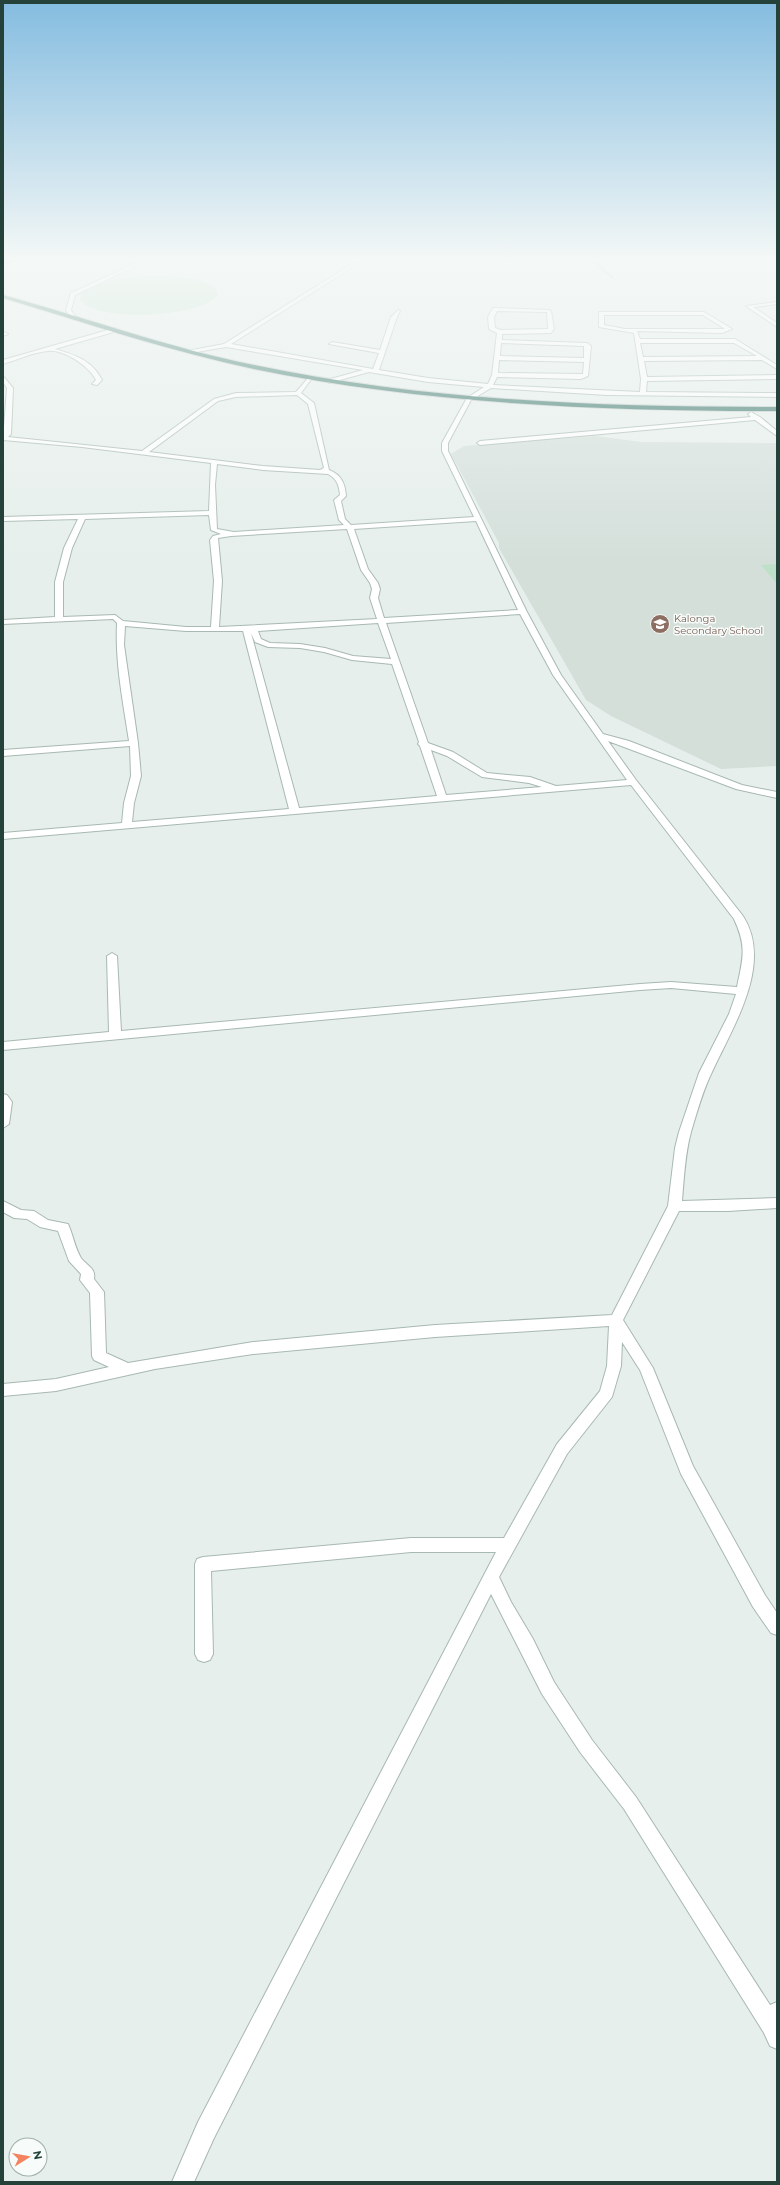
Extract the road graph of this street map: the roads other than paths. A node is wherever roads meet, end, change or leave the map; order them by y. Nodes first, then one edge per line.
1 (17, 358) edge
2 (76, 358) edge
3 (218, 358) edge
4 (299, 358) edge
5 (380, 358) edge
6 (496, 358) joint
7 (763, 358) joint
8 (641, 359) joint
9 (588, 360) joint
10 (3, 362) edge
11 (777, 367) edge
12 (372, 371) junction
13 (495, 375) junction
14 (777, 377) edge
15 (3, 378) edge
16 (311, 378) junction
17 (644, 379) junction
18 (329, 381) junction
19 (95, 384) dead end
20 (490, 386) junction
21 (607, 393) junction
22 (298, 394) junction
23 (643, 394) junction
24 (747, 395) junction
25 (777, 395) edge
26 (469, 399) junction
27 (592, 407) junction
28 (777, 409) edge
29 (744, 410) junction
30 (754, 410) junction
31 (758, 418) junction
32 (774, 430) edge
33 (777, 434) edge
34 (3, 438) edge
35 (480, 444) dead end
36 (144, 452) junction
37 (214, 462) junction
38 (325, 471) junction
39 (212, 512) junction
40 (83, 516) junction
41 (3, 519) edge
42 (476, 519) junction
43 (350, 527) junction
44 (214, 534) junction
45 (523, 612) junction
46 (59, 619) junction
47 (382, 620) junction
48 (3, 622) edge
49 (121, 622) junction
50 (246, 629) junction
51 (215, 630) junction
52 (395, 662) junction
53 (601, 736) junction
54 (134, 743) junction
55 (422, 744) junction
56 (3, 753) edge
57 (633, 782) junction
58 (554, 789) junction
59 (777, 795) edge
60 (443, 799) junction
61 (294, 812) junction
62 (126, 826) junction
63 (3, 836) edge
64 (112, 956) dead end
65 (742, 991) junction
66 (115, 1035) junction
67 (3, 1046) edge
68 (3, 1098) edge
69 (3, 1124) edge
70 (777, 1202) edge
71 (3, 1206) edge
72 (675, 1206) junction
73 (616, 1320) junction
74 (126, 1369) junction
75 (3, 1390) edge
76 (508, 1545) junction
77 (490, 1576) junction
78 (777, 1627) edge
79 (204, 1654) dead end
80 (775, 2026) edge
81 (183, 2182) edge

1 - 10 street
2 - 19 street
3 - 16 highway
4 - 12 street
5 - 12 street
6 - 9 street
6 - 13 street
7 - 8 street
7 - 11 street
8 - 17 street
9 - 13 street
12 - 18 street
12 - 20 street
13 - 20 street
14 - 17 street
15 - 34 street
16 - 18 highway
16 - 22 street
17 - 23 street
18 - 26 highway
20 - 21 street
20 - 26 street
21 - 23 street
21 - 27 street
22 - 36 street
22 - 38 street
23 - 24 street
24 - 25 street
24 - 30 street
26 - 27 highway
26 - 42 street
27 - 29 highway
28 - 30 highway
29 - 30 highway
29 - 31 street
31 - 32 street
31 - 35 street
32 - 33 street
34 - 36 street
36 - 37 street
37 - 38 street
37 - 39 street
38 - 43 street
39 - 40 street
39 - 44 street
40 - 41 street
40 - 46 street
42 - 43 street
42 - 45 street
43 - 44 street
43 - 47 street
44 - 51 street
45 - 47 street
45 - 53 street
46 - 48 street
46 - 49 street
47 - 50 street
47 - 52 street
49 - 51 street
49 - 54 street
50 - 51 street
50 - 52 street
50 - 61 street
52 - 55 street
53 - 57 street
53 - 59 street
54 - 56 street
54 - 62 street
55 - 58 street
55 - 60 street
57 - 58 street
57 - 65 street
58 - 60 street
60 - 61 street
61 - 62 street
62 - 63 street
64 - 66 street
65 - 66 street
65 - 72 street
66 - 67 street
68 - 69 street
70 - 72 street
71 - 74 street
72 - 73 street
73 - 74 street
73 - 76 street
73 - 78 street
74 - 75 street
76 - 77 street
76 - 79 street
77 - 80 street
77 - 81 street

